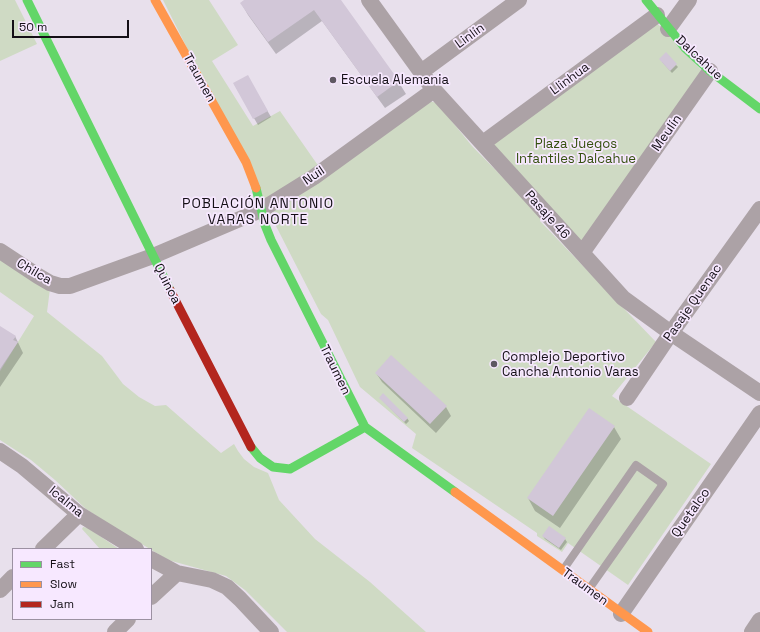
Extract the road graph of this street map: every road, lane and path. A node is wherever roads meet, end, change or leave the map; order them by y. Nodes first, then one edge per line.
1 (27, 0) edge
2 (155, 0) edge
3 (369, 0) edge
4 (519, 0) edge
5 (646, 0) edge
6 (689, 0) edge
7 (657, 15) junction
8 (668, 29) junction
9 (710, 71) junction
10 (421, 72) junction
11 (434, 90) junction
12 (760, 109) edge
13 (483, 143) junction
14 (261, 210) junction
15 (760, 210) edge
16 (0, 251) edge
17 (582, 253) junction
18 (153, 256) junction
19 (70, 286) joint
20 (671, 333) junction
21 (760, 393) edge
22 (627, 398) dead end
23 (760, 413) edge
24 (365, 427) junction
25 (0, 451) edge
26 (79, 514) junction
27 (43, 548) edge
28 (134, 548) edge
29 (152, 559) edge
30 (562, 571) junction
31 (177, 573) junction
32 (12, 578) edge
33 (0, 590) edge
34 (589, 590) junction
35 (152, 596) edge
36 (622, 614) junction
37 (127, 620) edge
38 (760, 620) edge
39 (115, 632) edge
40 (271, 632) edge
41 (648, 632) edge
42 (752, 632) edge

1 - 18 street, Quinoa
2 - 14 street, Traumen
3 - 10 street, Pasaje 46
4 - 10 street, Linlín
5 - 7 street, Dalcahue
6 - 8 street
7 - 8 street, Dalcahue
7 - 13 street, Llinhua
8 - 9 street, Dalcahue
9 - 12 street, Dalcahue
9 - 17 street, Meulín
10 - 11 street, Pasaje 46
11 - 13 street, Pasaje 46
11 - 14 street, Nuil
13 - 17 street, Pasaje 46
14 - 18 street, Nuil
14 - 24 street, Traumen
15 - 20 street, Pasaje Quenac
16 - 19 street, Chilca
17 - 20 street, Pasaje 46
18 - 19 street, Nuil
18 - 24 street, Quinoa
20 - 21 street, Pasaje 46
20 - 22 street, Pasaje Quenac
23 - 36 street, Quetalco
24 - 30 street, Traumen
25 - 26 street, Icalma
26 - 27 street
26 - 28 street, Icalma
29 - 31 street
30 - 34 street, Traumen
30 - 34 lane
31 - 35 street
31 - 40 street
32 - 33 street
34 - 36 street, Traumen
36 - 41 street, Traumen
37 - 39 street
38 - 42 street

